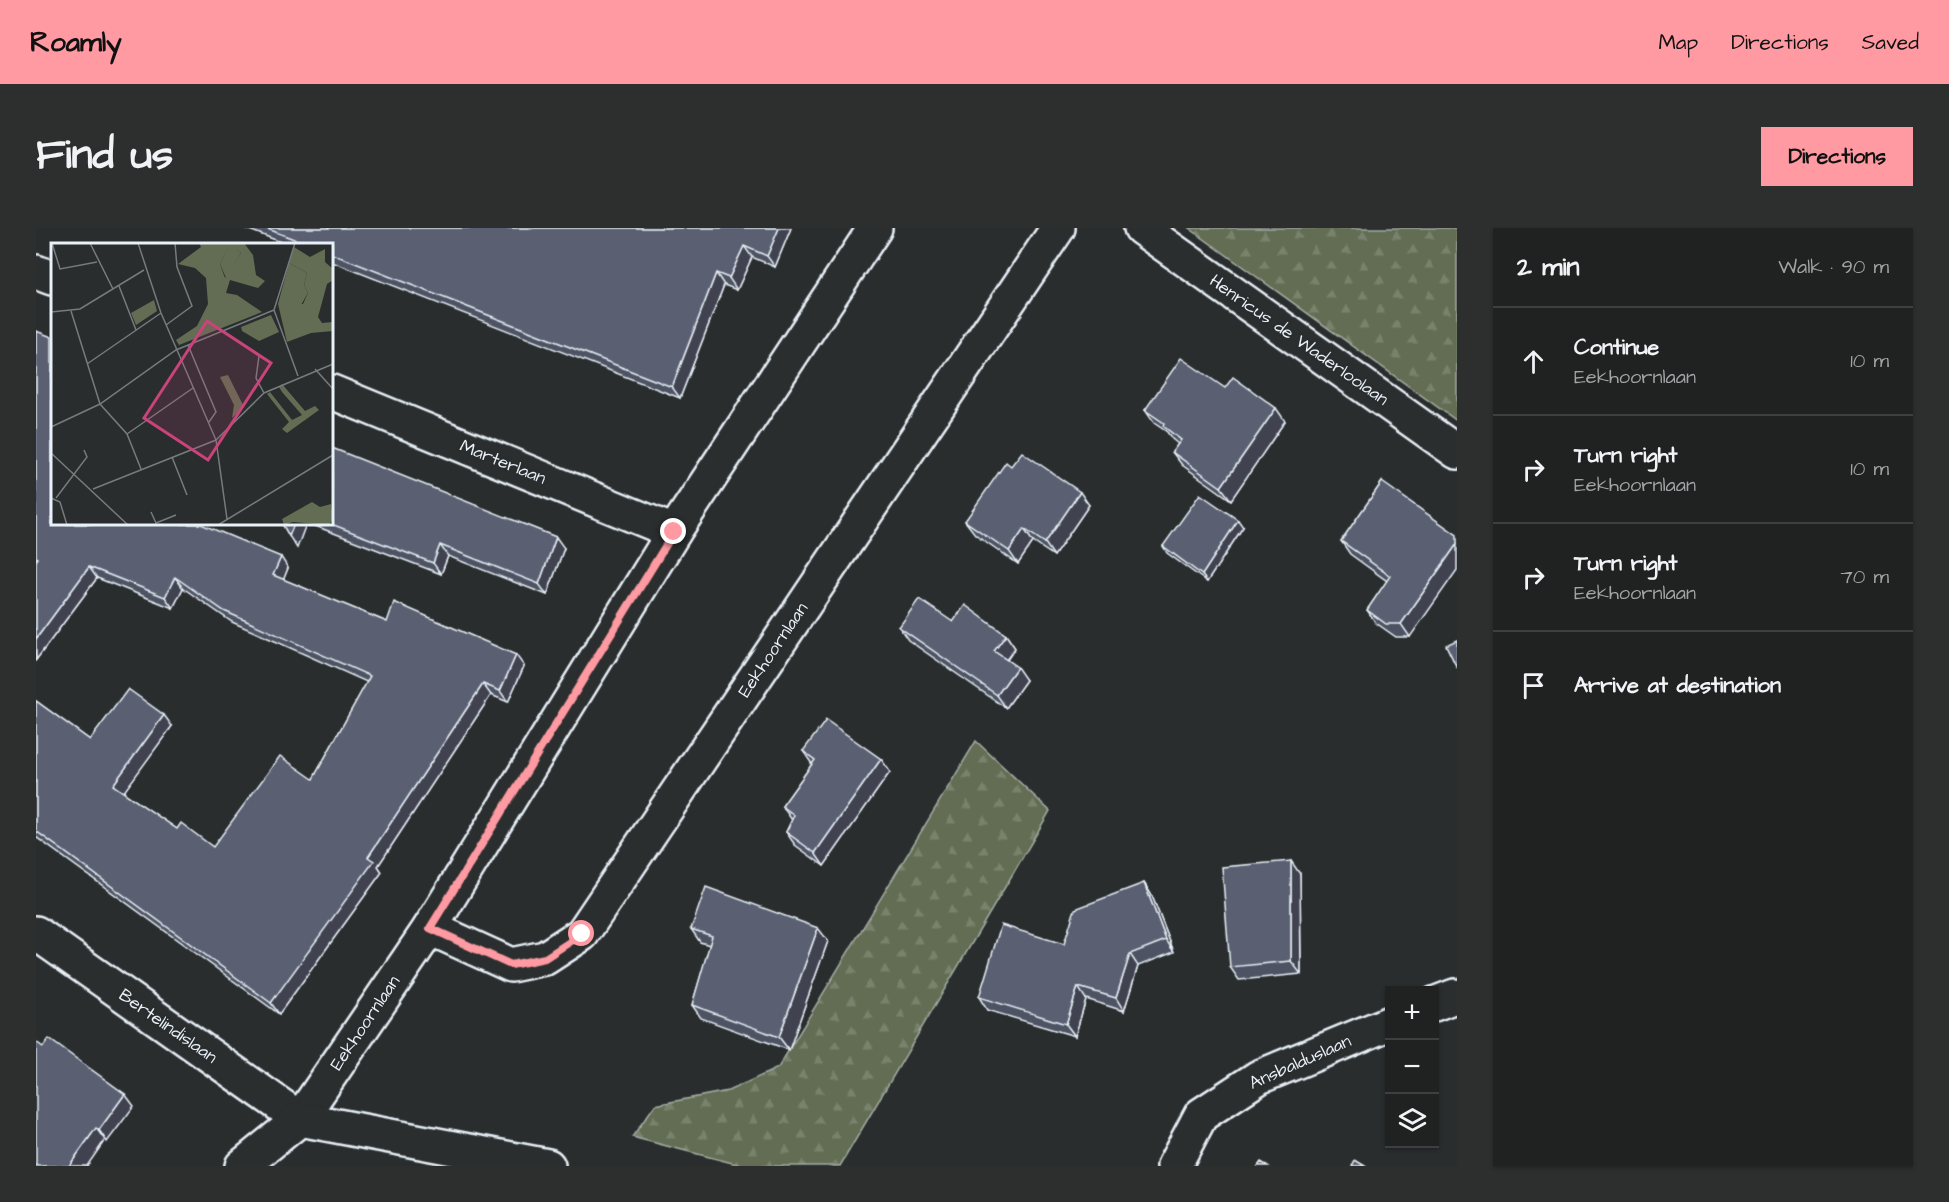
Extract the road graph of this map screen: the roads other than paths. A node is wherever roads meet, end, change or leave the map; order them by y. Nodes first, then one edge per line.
1 (875, 228) edge
2 (1058, 228) edge
3 (1141, 228) edge
4 (36, 272) edge
5 (51, 278) edge
6 (333, 392) edge
7 (1457, 452) edge
8 (674, 532) junction
9 (430, 928) junction
10 (36, 933) edge
11 (1385, 1025) edge
12 (300, 1119) junction
13 (242, 1166) edge
14 (548, 1166) edge
15 (1174, 1166) edge

1 - 8 street, Eekhoornlaan
2 - 9 street, Eekhoornlaan
3 - 7 street, Henricus de Waderloolaan
4 - 5 street
6 - 8 street, Marterlaan
8 - 9 street, Eekhoornlaan
9 - 12 street, Eekhoornlaan
10 - 12 street, Bertelindislaan
11 - 15 street, Ansbalduslaan
12 - 13 street
12 - 14 street

